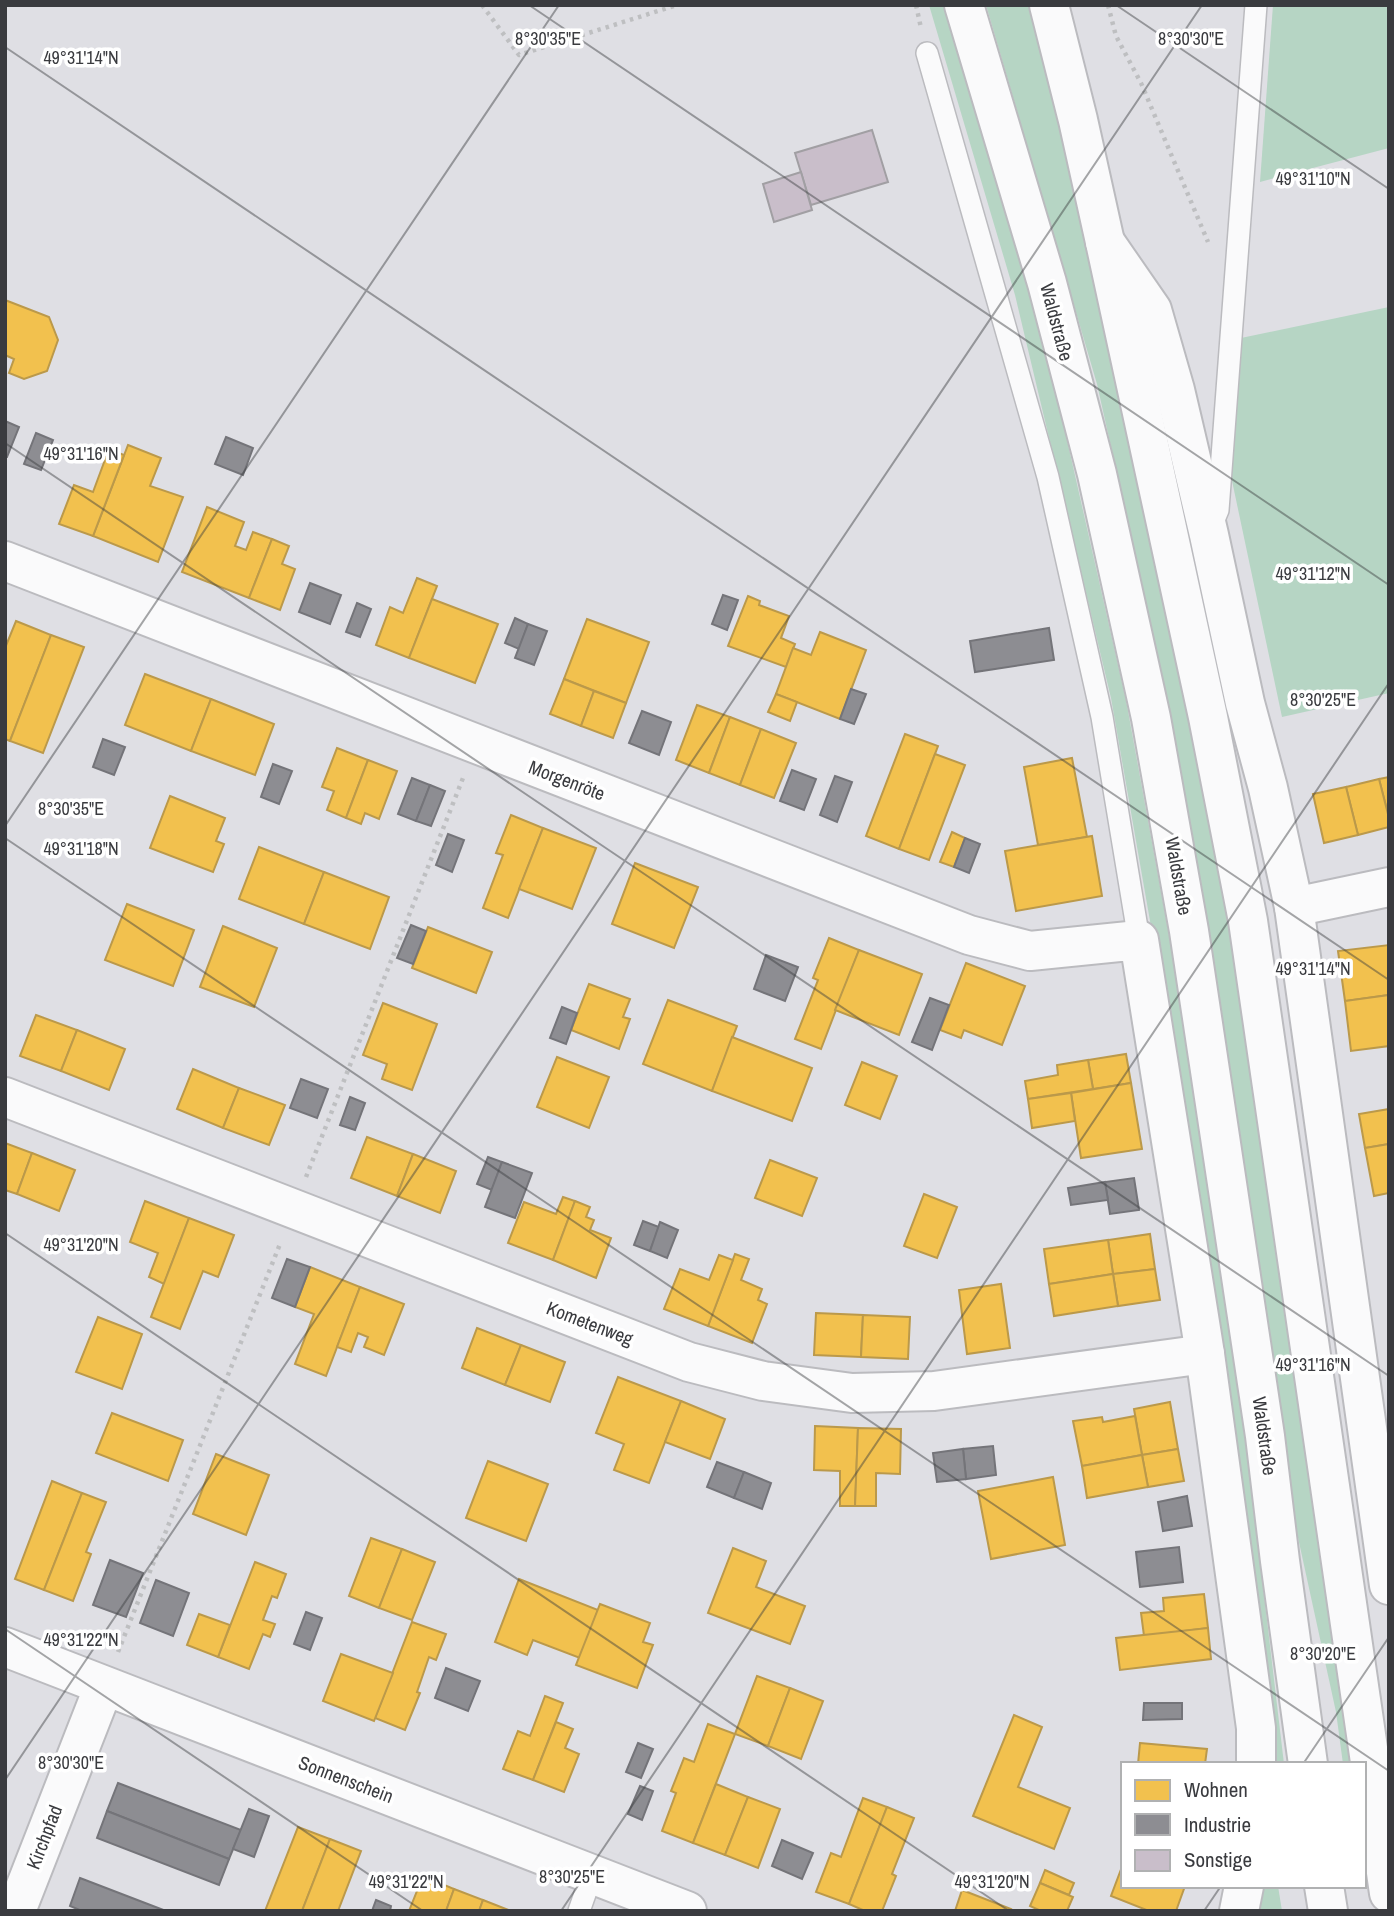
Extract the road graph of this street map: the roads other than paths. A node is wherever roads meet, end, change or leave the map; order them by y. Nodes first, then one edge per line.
1 (964, 5) edge
2 (1049, 5) edge
3 (1256, 5) edge
4 (927, 53) dead end
5 (1105, 242) junction
6 (1209, 535) junction
7 (5, 561) edge
8 (1389, 887) edge
9 (1294, 908) junction
10 (1139, 940) junction
11 (5, 1097) edge
12 (1205, 1354) junction
13 (1389, 1585) edge
14 (5, 1647) edge
15 (104, 1686) junction
16 (1256, 1762) edge
17 (1308, 1762) edge
18 (1384, 1815) edge
19 (592, 1874) junction
20 (1244, 1888) edge
21 (1324, 1888) edge
22 (1389, 1893) edge
23 (16, 1911) edge
24 (579, 1911) edge
25 (687, 1911) edge
26 (1239, 1911) edge
27 (1328, 1911) edge

1 - 17 street, Waldstraße
2 - 5 street
3 - 6 lane
4 - 10 lane
5 - 6 street
5 - 18 street
6 - 9 street
7 - 10 street, Morgenröte
8 - 9 street
9 - 13 street
10 - 12 street
11 - 12 street, Kometenweg
12 - 16 street
14 - 15 street, Sonnenschein
15 - 19 street, Sonnenschein
15 - 23 street, Kirchpfad
18 - 22 street
19 - 24 lane
19 - 25 street, Sonnenschein
20 - 26 street
21 - 27 street

